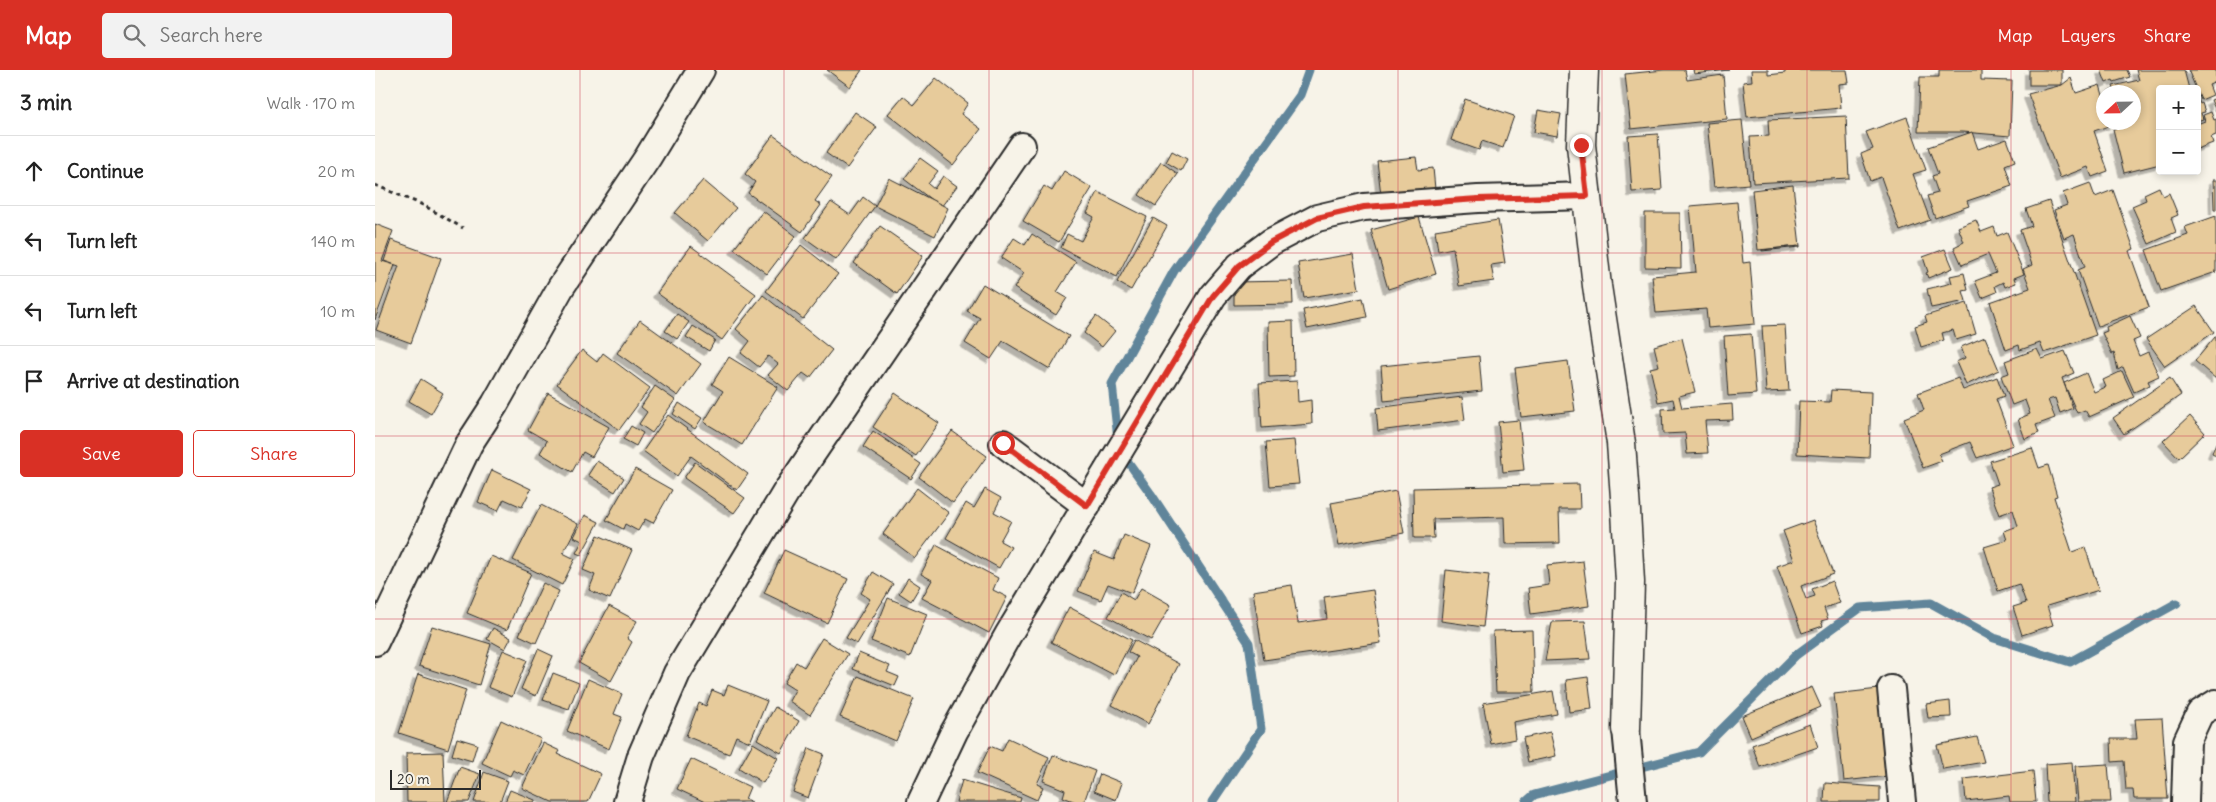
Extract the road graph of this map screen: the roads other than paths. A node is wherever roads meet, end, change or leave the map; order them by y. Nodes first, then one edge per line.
1 (701, 70) edge
2 (1584, 70) edge
3 (1022, 146) dead end
4 (1587, 196) junction
5 (1003, 443) dead end
6 (1087, 506) junction
7 (375, 642) edge
8 (1891, 689) dead end
9 (2216, 703) edge
10 (1626, 729) joint
11 (627, 802) edge
12 (921, 802) edge
13 (1633, 802) edge
14 (1902, 802) edge
15 (2185, 802) edge

1 - 7 street
2 - 4 street
3 - 11 street
4 - 6 street
4 - 10 street
5 - 6 street
6 - 12 street
8 - 14 street
9 - 15 street
10 - 13 street

